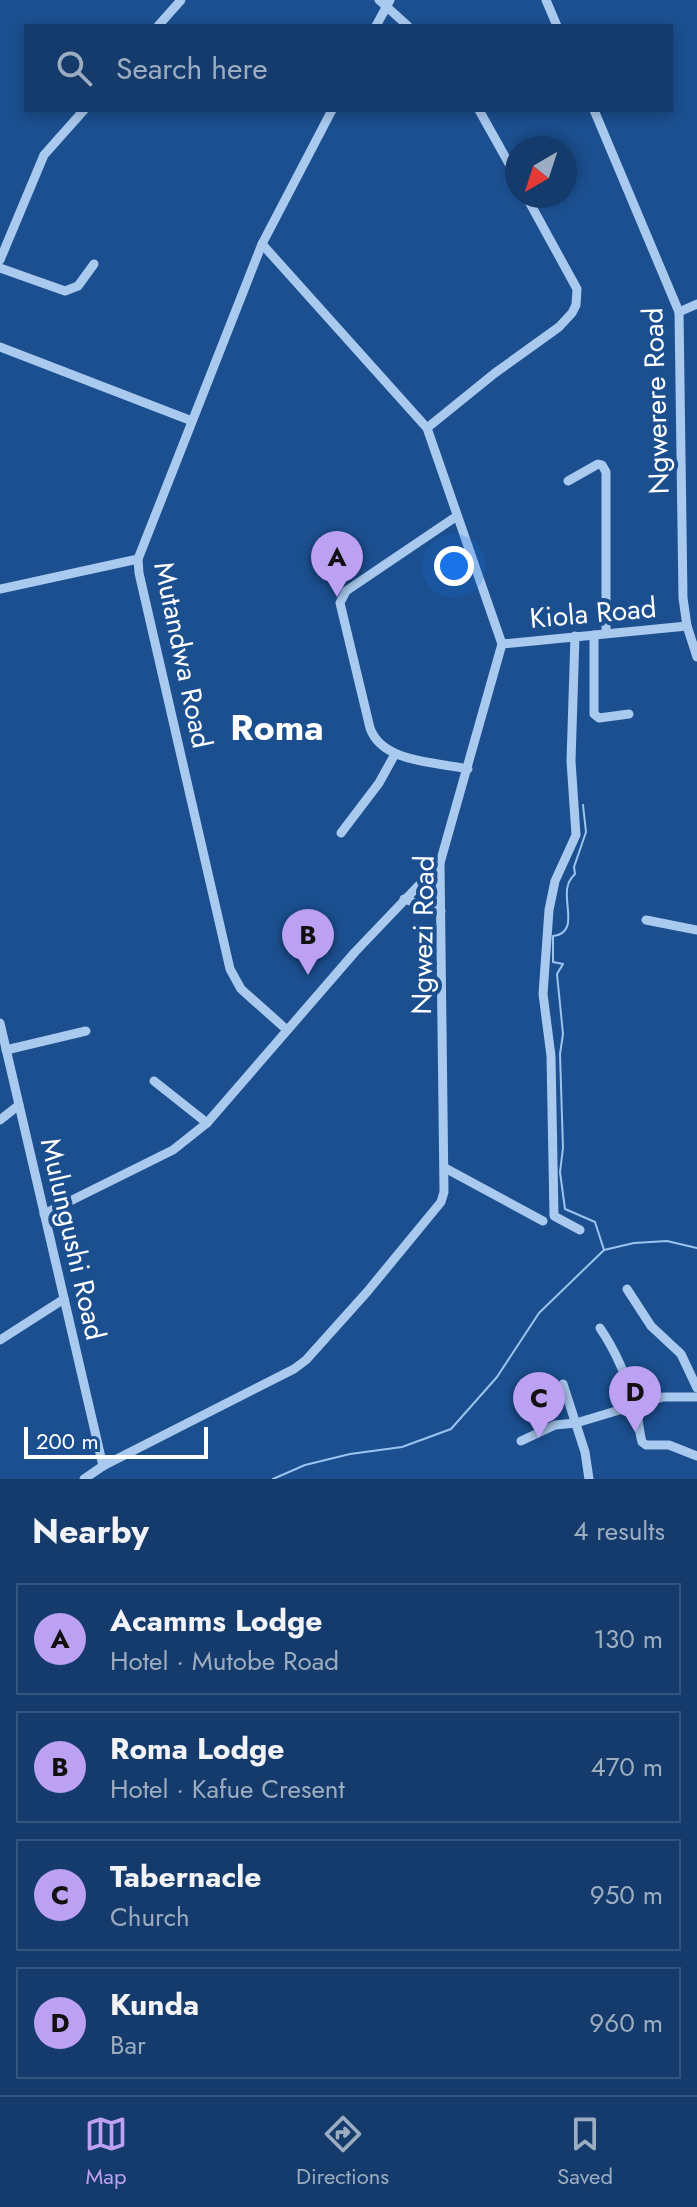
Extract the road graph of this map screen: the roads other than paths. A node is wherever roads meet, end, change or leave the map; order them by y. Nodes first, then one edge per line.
1 (181, 0) edge
2 (546, 0) edge
3 (385, 2) edge
4 (160, 24) edge
5 (377, 24) edge
6 (406, 24) edge
7 (556, 24) edge
8 (82, 112) edge
9 (331, 112) edge
10 (480, 112) edge
11 (595, 112) edge
12 (505, 157) edge
13 (533, 208) edge
14 (262, 244) junction
15 (0, 260) edge
16 (94, 264) dead end
17 (0, 268) edge
18 (697, 304) edge
19 (679, 312) junction
20 (0, 347) edge
21 (192, 421) junction
22 (427, 428) junction
23 (568, 481) dead end
24 (457, 516) junction
25 (138, 559) junction
26 (0, 589) edge
27 (687, 626) junction
28 (606, 633) junction
29 (594, 635) junction
30 (575, 636) junction
31 (502, 644) junction
32 (697, 657) edge
33 (629, 714) dead end
34 (395, 754) junction
35 (468, 769) junction
36 (341, 833) dead end
37 (440, 863) junction
38 (404, 899) junction
39 (441, 911) junction
40 (646, 920) dead end
41 (697, 930) edge
42 (0, 1023) edge
43 (287, 1030) junction
44 (86, 1031) dead end
45 (6, 1050) junction
46 (154, 1081) dead end
47 (19, 1105) junction
48 (0, 1120) edge
49 (207, 1123) junction
50 (445, 1168) junction
51 (44, 1214) junction
52 (543, 1221) dead end
53 (580, 1230) dead end
54 (627, 1289) dead end
55 (64, 1299) junction
56 (600, 1328) dead end
57 (0, 1340) edge
58 (563, 1384) dead end
59 (697, 1388) edge
60 (697, 1397) edge
61 (635, 1406) junction
62 (576, 1423) junction
63 (521, 1441) dead end
64 (697, 1456) edge
65 (103, 1466) junction
66 (84, 1479) edge
67 (589, 1479) edge

1 - 4 street
2 - 7 street
3 - 5 street
3 - 6 street
8 - 15 street
9 - 14 street, Mutandwa Road
10 - 12 street
11 - 19 street, Ngwerere Road
13 - 22 street
14 - 21 street, Mutandwa Road
14 - 22 street
16 - 17 street
18 - 19 street
19 - 27 street, Ngwerere Road
20 - 21 street
21 - 25 street, Mutandwa Road
22 - 24 street
23 - 28 street
24 - 31 street
24 - 34 street
25 - 26 street
25 - 43 street, Mutandwa Road
27 - 28 street, Kiola Road
27 - 32 street, Ngwerere Road
28 - 29 street, Kiola Road
29 - 30 street, Kiola Road
29 - 33 street
30 - 31 street, Kiola Road
30 - 53 street
31 - 35 street, Ngwezi Road
34 - 35 street
34 - 36 street
35 - 37 street, Ngwezi Road
37 - 38 street
37 - 39 street, Ngwezi Road
38 - 39 street
38 - 43 street
39 - 50 street, Ngwezi Road
40 - 41 street
42 - 45 street, Mulungushi Road
43 - 49 street
44 - 45 street
45 - 47 street, Mulungushi Road
46 - 49 street
47 - 48 street
47 - 51 street, Mulungushi Road
49 - 51 street
50 - 52 street
50 - 65 street, Ngwezi Road
51 - 55 street, Mulungushi Road
54 - 59 street
55 - 57 street
55 - 65 street, Mulungushi Road
56 - 61 street
58 - 62 street
60 - 61 street
61 - 62 street
61 - 64 street
62 - 63 street
62 - 67 street
65 - 66 street, Ngwezi Road

